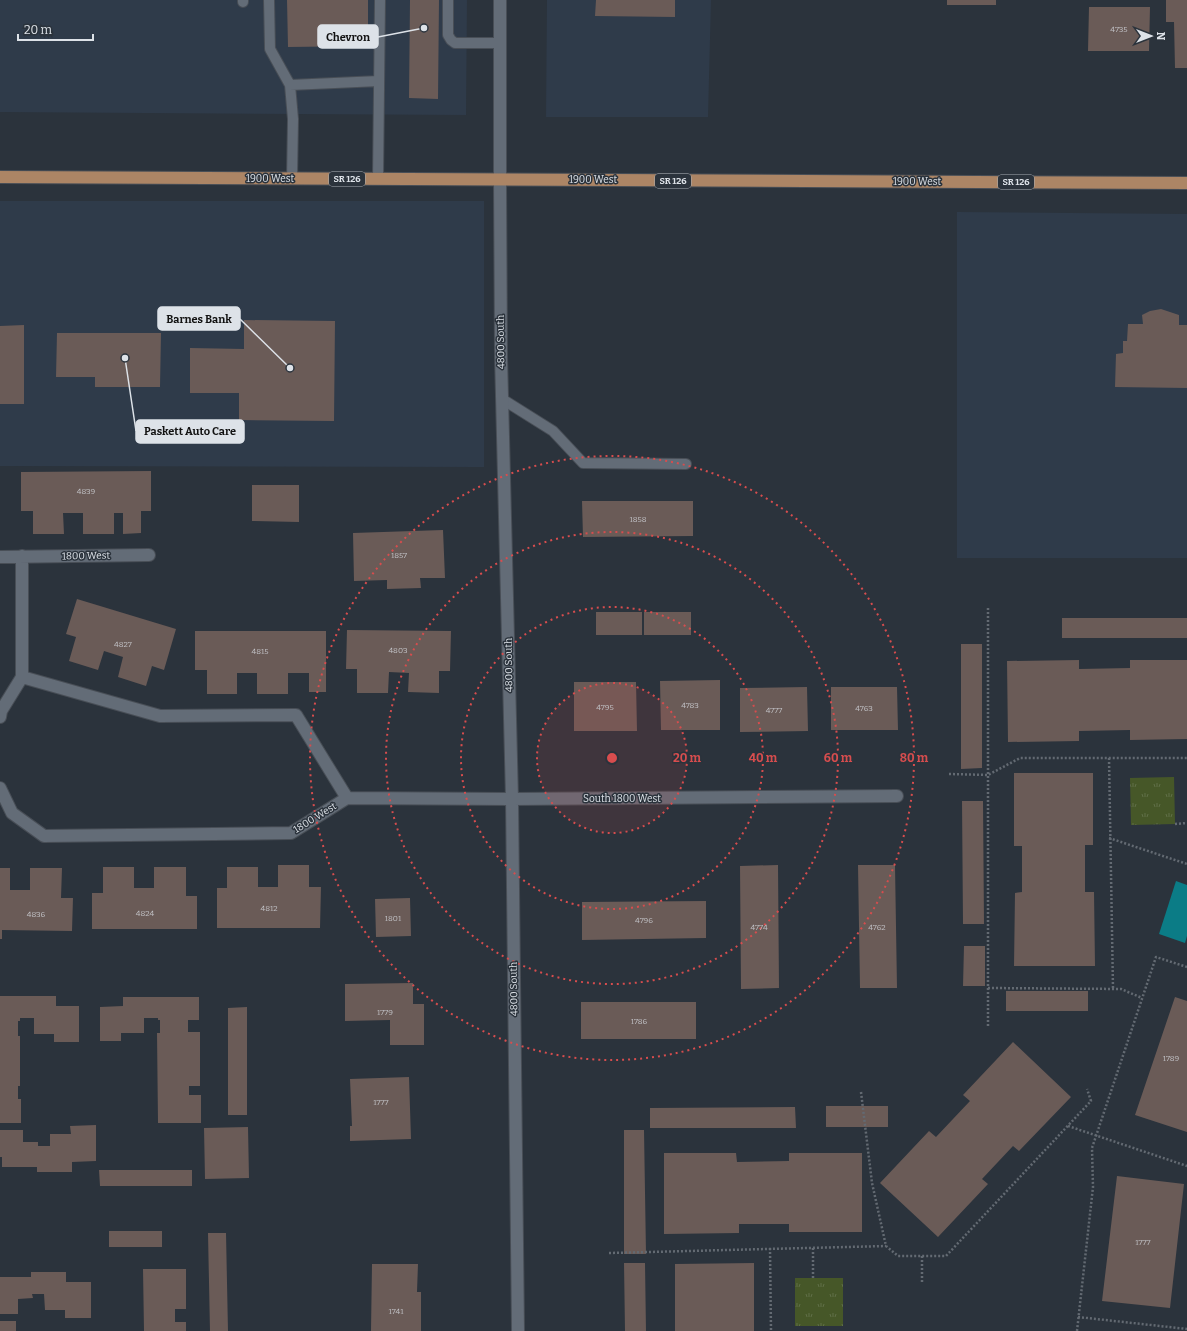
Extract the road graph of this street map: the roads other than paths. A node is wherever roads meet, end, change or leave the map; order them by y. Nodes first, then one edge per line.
1 (269, 0) edge
2 (380, 0) edge
3 (448, 0) edge
4 (500, 0) edge
5 (500, 43) junction
6 (379, 81) junction
7 (290, 85) junction
8 (0, 177) edge
9 (292, 179) junction
10 (378, 179) junction
11 (500, 180) junction
12 (1187, 183) edge
13 (502, 399) junction
14 (686, 464) dead end
15 (149, 555) dead end
16 (22, 556) junction
17 (0, 557) edge
18 (22, 677) junction
19 (0, 717) edge
20 (0, 788) edge
21 (898, 796) dead end
22 (347, 798) junction
23 (512, 800) junction
24 (518, 1331) edge

1 - 7 lane
2 - 6 lane
3 - 5 lane
4 - 5 street, 4800 South
5 - 11 street, 4800 South
6 - 7 lane
6 - 10 lane
7 - 9 lane
8 - 9 main road, 1900 West / SR 126
9 - 10 main road, 1900 West / SR 126
10 - 11 main road, 1900 West / SR 126
11 - 12 main road, 1900 West / SR 126
11 - 13 street, 4800 South
13 - 14 lane
13 - 23 street, 4800 South
15 - 16 street, 1800 West
16 - 17 street, 1800 West
16 - 18 street
18 - 19 street
18 - 22 street, 1800 West
20 - 22 street, 1800 West
21 - 23 street, South 1800 West
22 - 23 street, South 1800 West
23 - 24 street, 4800 South

